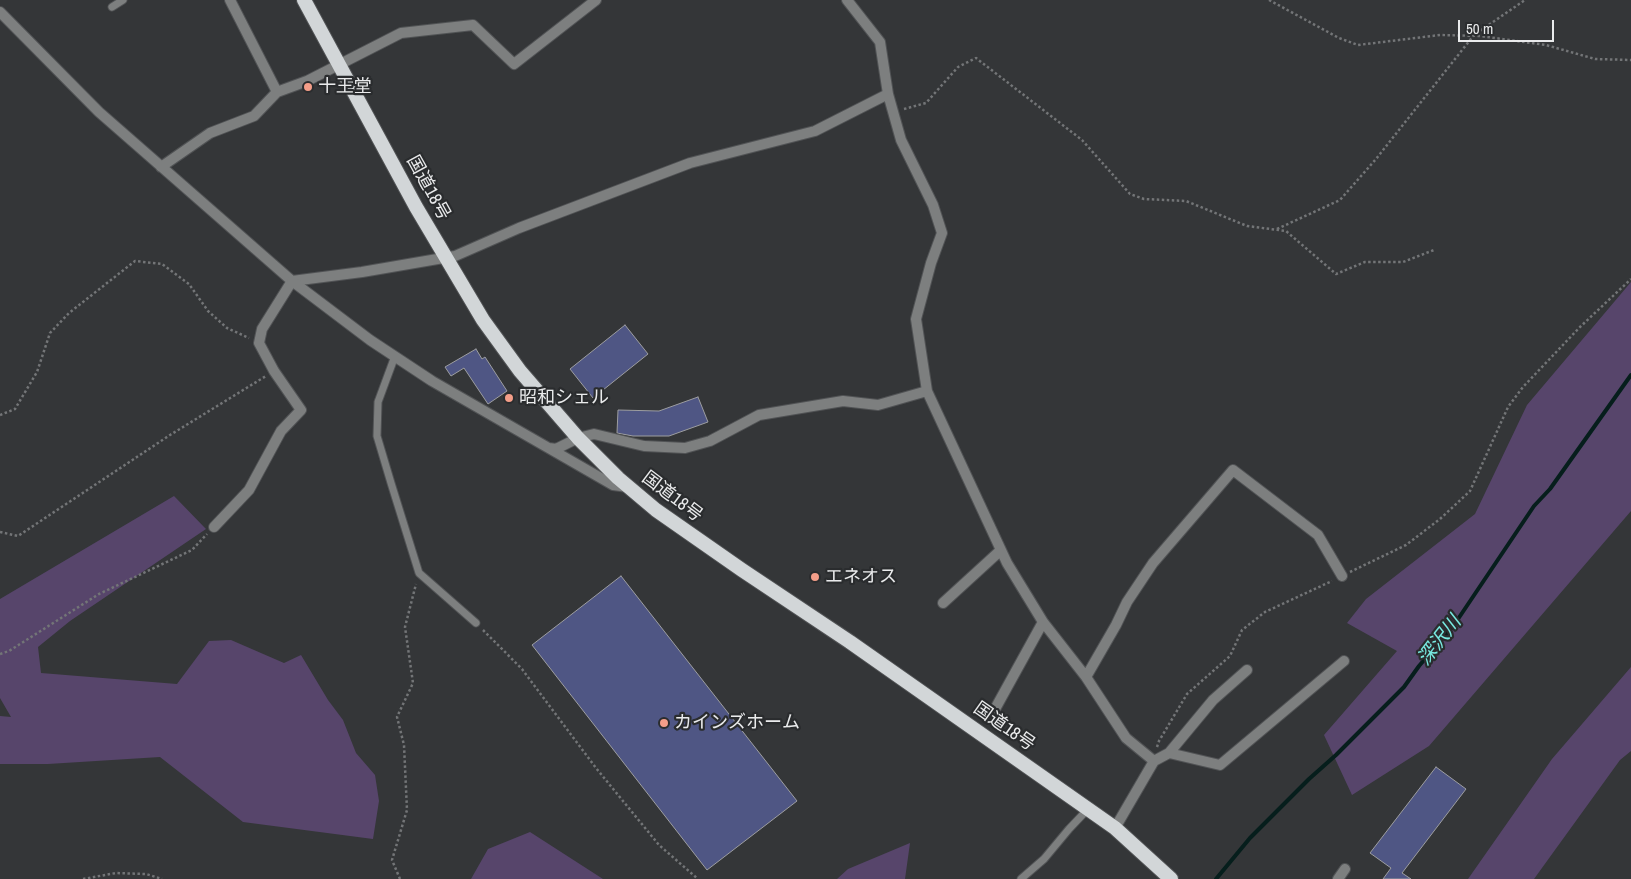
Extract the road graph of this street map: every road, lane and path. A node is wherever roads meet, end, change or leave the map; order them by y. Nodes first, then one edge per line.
1 (123, 0) edge
2 (230, 0) edge
3 (304, 0) edge
4 (596, 0) edge
5 (847, 0) edge
6 (1269, 0) edge
7 (1525, 0) edge
8 (112, 7) dead end
9 (0, 12) edge
10 (1474, 36) junction
11 (1631, 60) edge
12 (339, 65) junction
13 (277, 92) junction
14 (888, 94) junction
15 (893, 112) junction
16 (162, 167) junction
17 (1275, 229) junction
18 (1434, 250) dead end
19 (446, 258) junction
20 (1631, 279) edge
21 (292, 281) junction
22 (259, 343) junction
23 (395, 356) junction
24 (274, 371) junction
25 (926, 391) junction
26 (0, 415) edge
27 (578, 438) junction
28 (549, 448) junction
29 (628, 487) junction
30 (214, 527) joint
31 (0, 532) edge
32 (1001, 550) junction
33 (419, 573) junction
34 (1342, 576) junction
35 (943, 603) dead end
36 (1043, 622) junction
37 (476, 623) joint
38 (0, 654) edge
39 (1344, 661) dead end
40 (1247, 670) dead end
41 (1086, 677) junction
42 (995, 709) dead end
43 (1169, 754) junction
44 (1154, 761) junction
45 (1088, 809) junction
46 (1118, 830) junction
47 (1345, 869) dead end
48 (83, 879) edge
49 (162, 879) edge
50 (400, 879) edge
51 (698, 879) edge
52 (1021, 879) edge
53 (1172, 879) edge
54 (1338, 879) edge

1 - 8 lane
2 - 13 street
3 - 12 highway, 国道18号
4 - 12 street
5 - 14 street
6 - 10 path
7 - 10 path
9 - 16 street
10 - 11 path
10 - 17 path
12 - 13 street
12 - 19 highway, 国道18号
13 - 16 street
14 - 15 street
14 - 19 street
15 - 17 path
15 - 25 street
16 - 21 street
17 - 18 path
19 - 21 street
19 - 27 highway, 国道18号
20 - 34 path
21 - 22 street
21 - 23 street
22 - 24 street
22 - 26 path
23 - 28 street
23 - 33 lane
24 - 30 street
24 - 31 path
25 - 27 street
25 - 32 street
27 - 28 street
27 - 29 highway, 国道18号
28 - 29 street
29 - 45 highway, 国道18号
30 - 38 path
32 - 35 street
32 - 36 street
33 - 37 lane
33 - 50 path
34 - 41 street
34 - 44 path
36 - 41 street
36 - 42 street
37 - 51 path
39 - 43 street
40 - 43 street
41 - 44 street
43 - 44 street
44 - 46 street
45 - 46 highway, 国道18号
45 - 52 lane
46 - 53 highway, 国道18号
47 - 54 street
48 - 49 path

